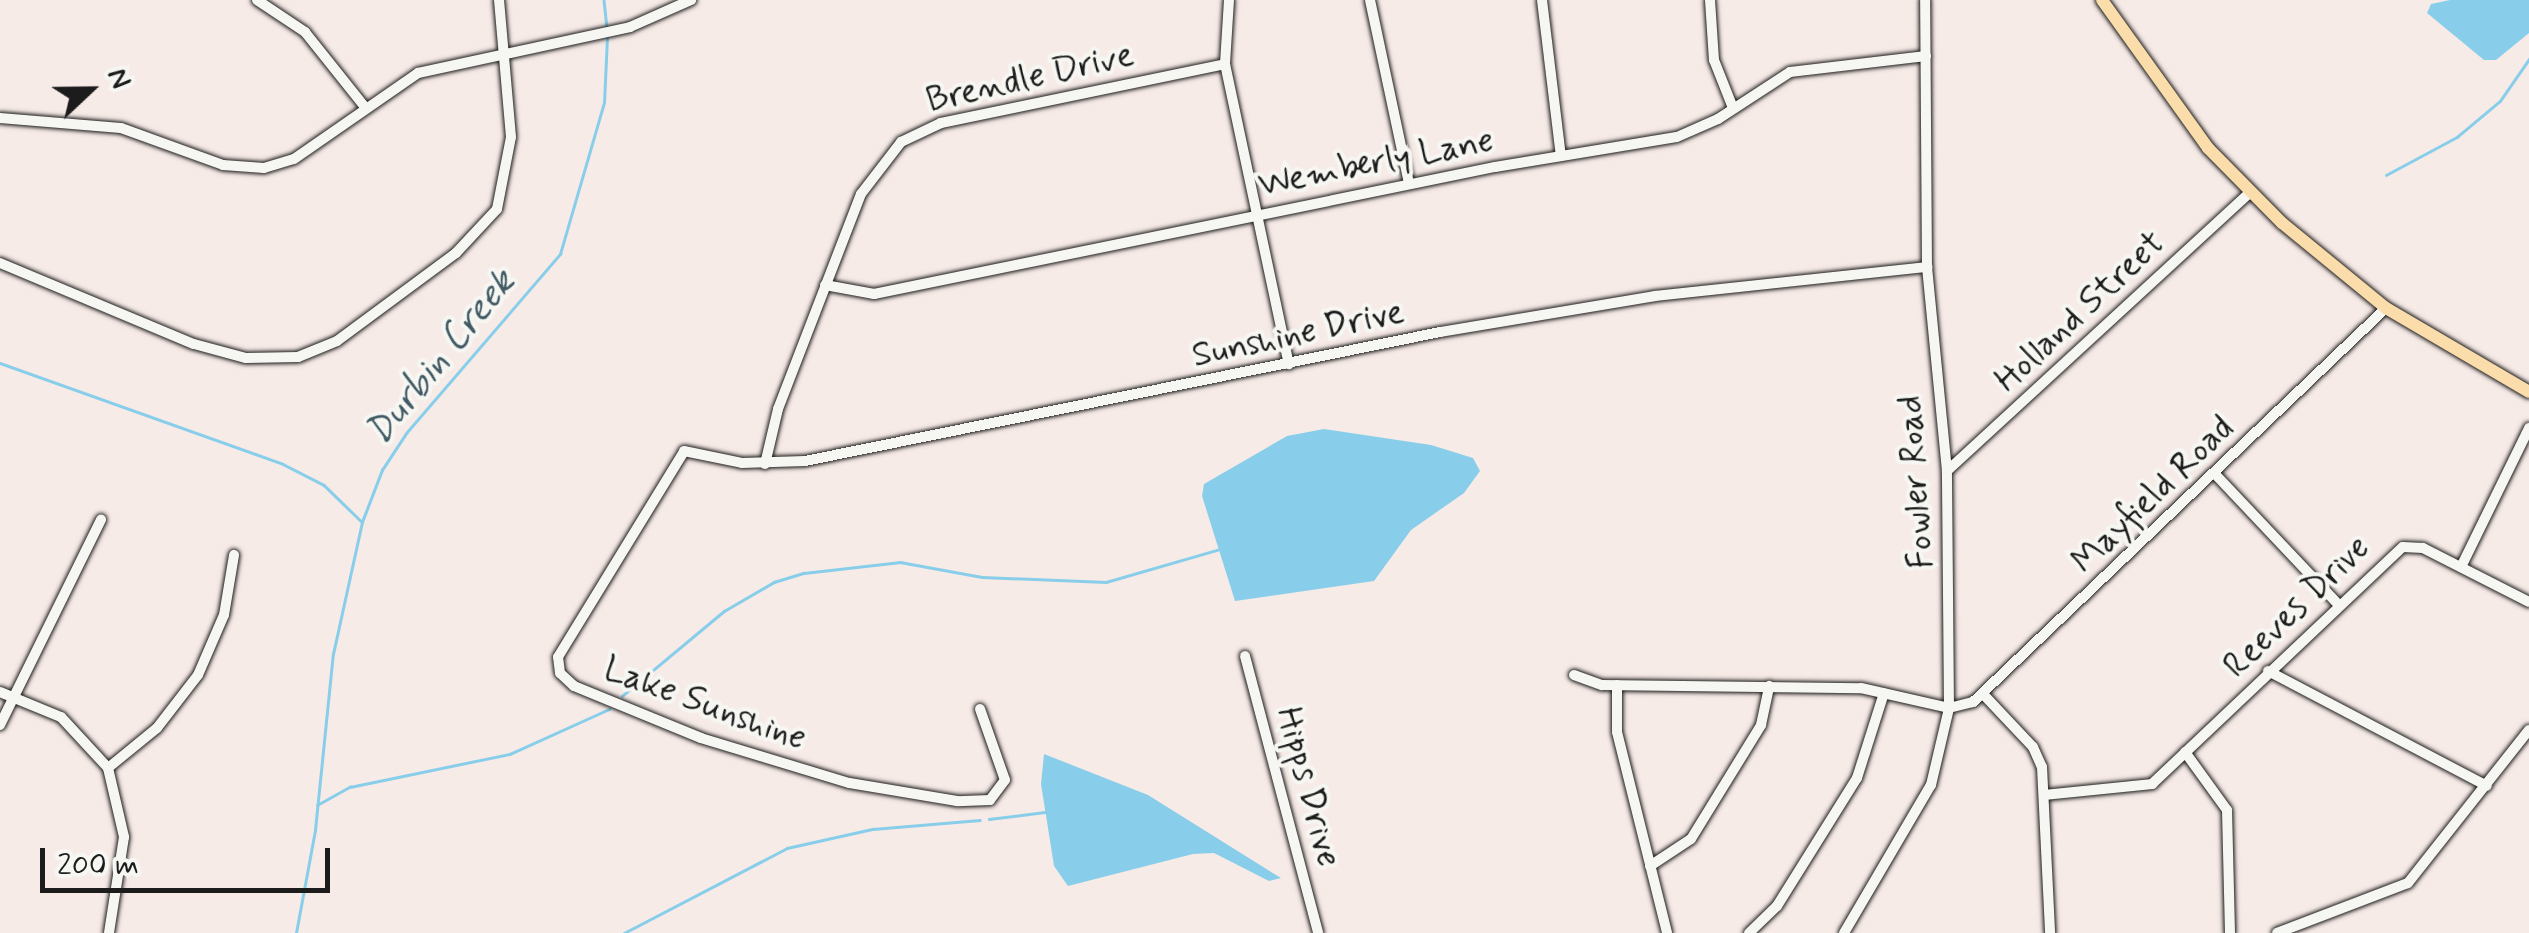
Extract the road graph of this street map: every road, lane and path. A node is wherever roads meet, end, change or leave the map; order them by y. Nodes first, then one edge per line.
1 (256, 0) edge
2 (499, 0) edge
3 (692, 0) edge
4 (1229, 0) edge
5 (1370, 0) edge
6 (1542, 0) edge
7 (1710, 0) edge
8 (1925, 0) edge
9 (2102, 0) edge
10 (505, 53) junction
11 (1926, 56) junction
12 (1225, 64) junction
13 (364, 106) junction
14 (1733, 108) junction
15 (0, 118) edge
16 (1561, 156) junction
17 (1410, 184) junction
18 (2250, 192) junction
19 (1257, 215) junction
20 (0, 263) edge
21 (1927, 267) junction
22 (825, 285) junction
23 (2386, 308) junction
24 (1289, 364) junction
25 (2529, 392) edge
26 (2529, 428) edge
27 (684, 451) joint
28 (765, 464) junction
29 (1947, 471) junction
30 (2215, 474) junction
31 (101, 520) dead end
32 (234, 555) dead end
33 (2461, 567) junction
34 (2529, 602) edge
35 (2338, 604) junction
36 (1245, 656) dead end
37 (2268, 671) junction
38 (1574, 675) dead end
39 (1617, 685) junction
40 (1770, 686) junction
41 (0, 692) edge
42 (1884, 694) junction
43 (1983, 694) junction
44 (14, 698) junction
45 (1949, 708) junction
46 (980, 709) dead end
47 (0, 726) edge
48 (2529, 730) edge
49 (2185, 752) junction
50 (108, 768) junction
51 (2487, 786) junction
52 (2044, 795) junction
53 (1650, 866) junction
54 (110, 933) edge
55 (1318, 933) edge
56 (1667, 933) edge
57 (1749, 933) edge
58 (1844, 933) edge
59 (2050, 933) edge
60 (2230, 933) edge
61 (2277, 933) edge

1 - 13 street
2 - 10 street
3 - 10 street
4 - 12 street
5 - 17 street
6 - 16 street
7 - 14 street
8 - 11 street, Fowler Road
9 - 18 main road
10 - 13 street
10 - 20 street
11 - 14 street, Wemberly Lane
11 - 21 street, Fowler Road
12 - 19 street
12 - 22 street, Brendle Drive
13 - 15 street
14 - 16 street, Wemberly Lane
16 - 17 street, Wemberly Lane
17 - 19 street, Wemberly Lane
18 - 23 main road
18 - 29 street, Holland Street
19 - 22 street, Wemberly Lane
19 - 24 street
21 - 24 street, Sunshine Drive
21 - 29 street, Fowler Road
22 - 28 street, Brendle Drive
23 - 25 main road
23 - 30 street, Mayfield Road
24 - 28 street, Sunshine Drive
26 - 33 street
27 - 28 street, Sunshine Drive
27 - 46 street, Lake Sunshine
29 - 45 street, Fowler Road
30 - 35 street
30 - 43 street, Mayfield Road
31 - 44 street
32 - 50 street
33 - 34 street
33 - 35 street, Reeves Drive
35 - 37 street, Reeves Drive
36 - 55 street, Hipps Drive
37 - 49 street, Reeves Drive
37 - 51 street
38 - 39 street
39 - 40 street
39 - 53 street
40 - 42 street
40 - 53 street
41 - 44 street
42 - 45 street
42 - 57 street
43 - 45 street, Mayfield Road
43 - 52 street
44 - 47 street
44 - 50 street
45 - 58 street, Fowler Road
48 - 51 street
49 - 52 street, Reeves Drive
49 - 60 street
50 - 54 street
51 - 61 street
52 - 59 street
53 - 56 street

